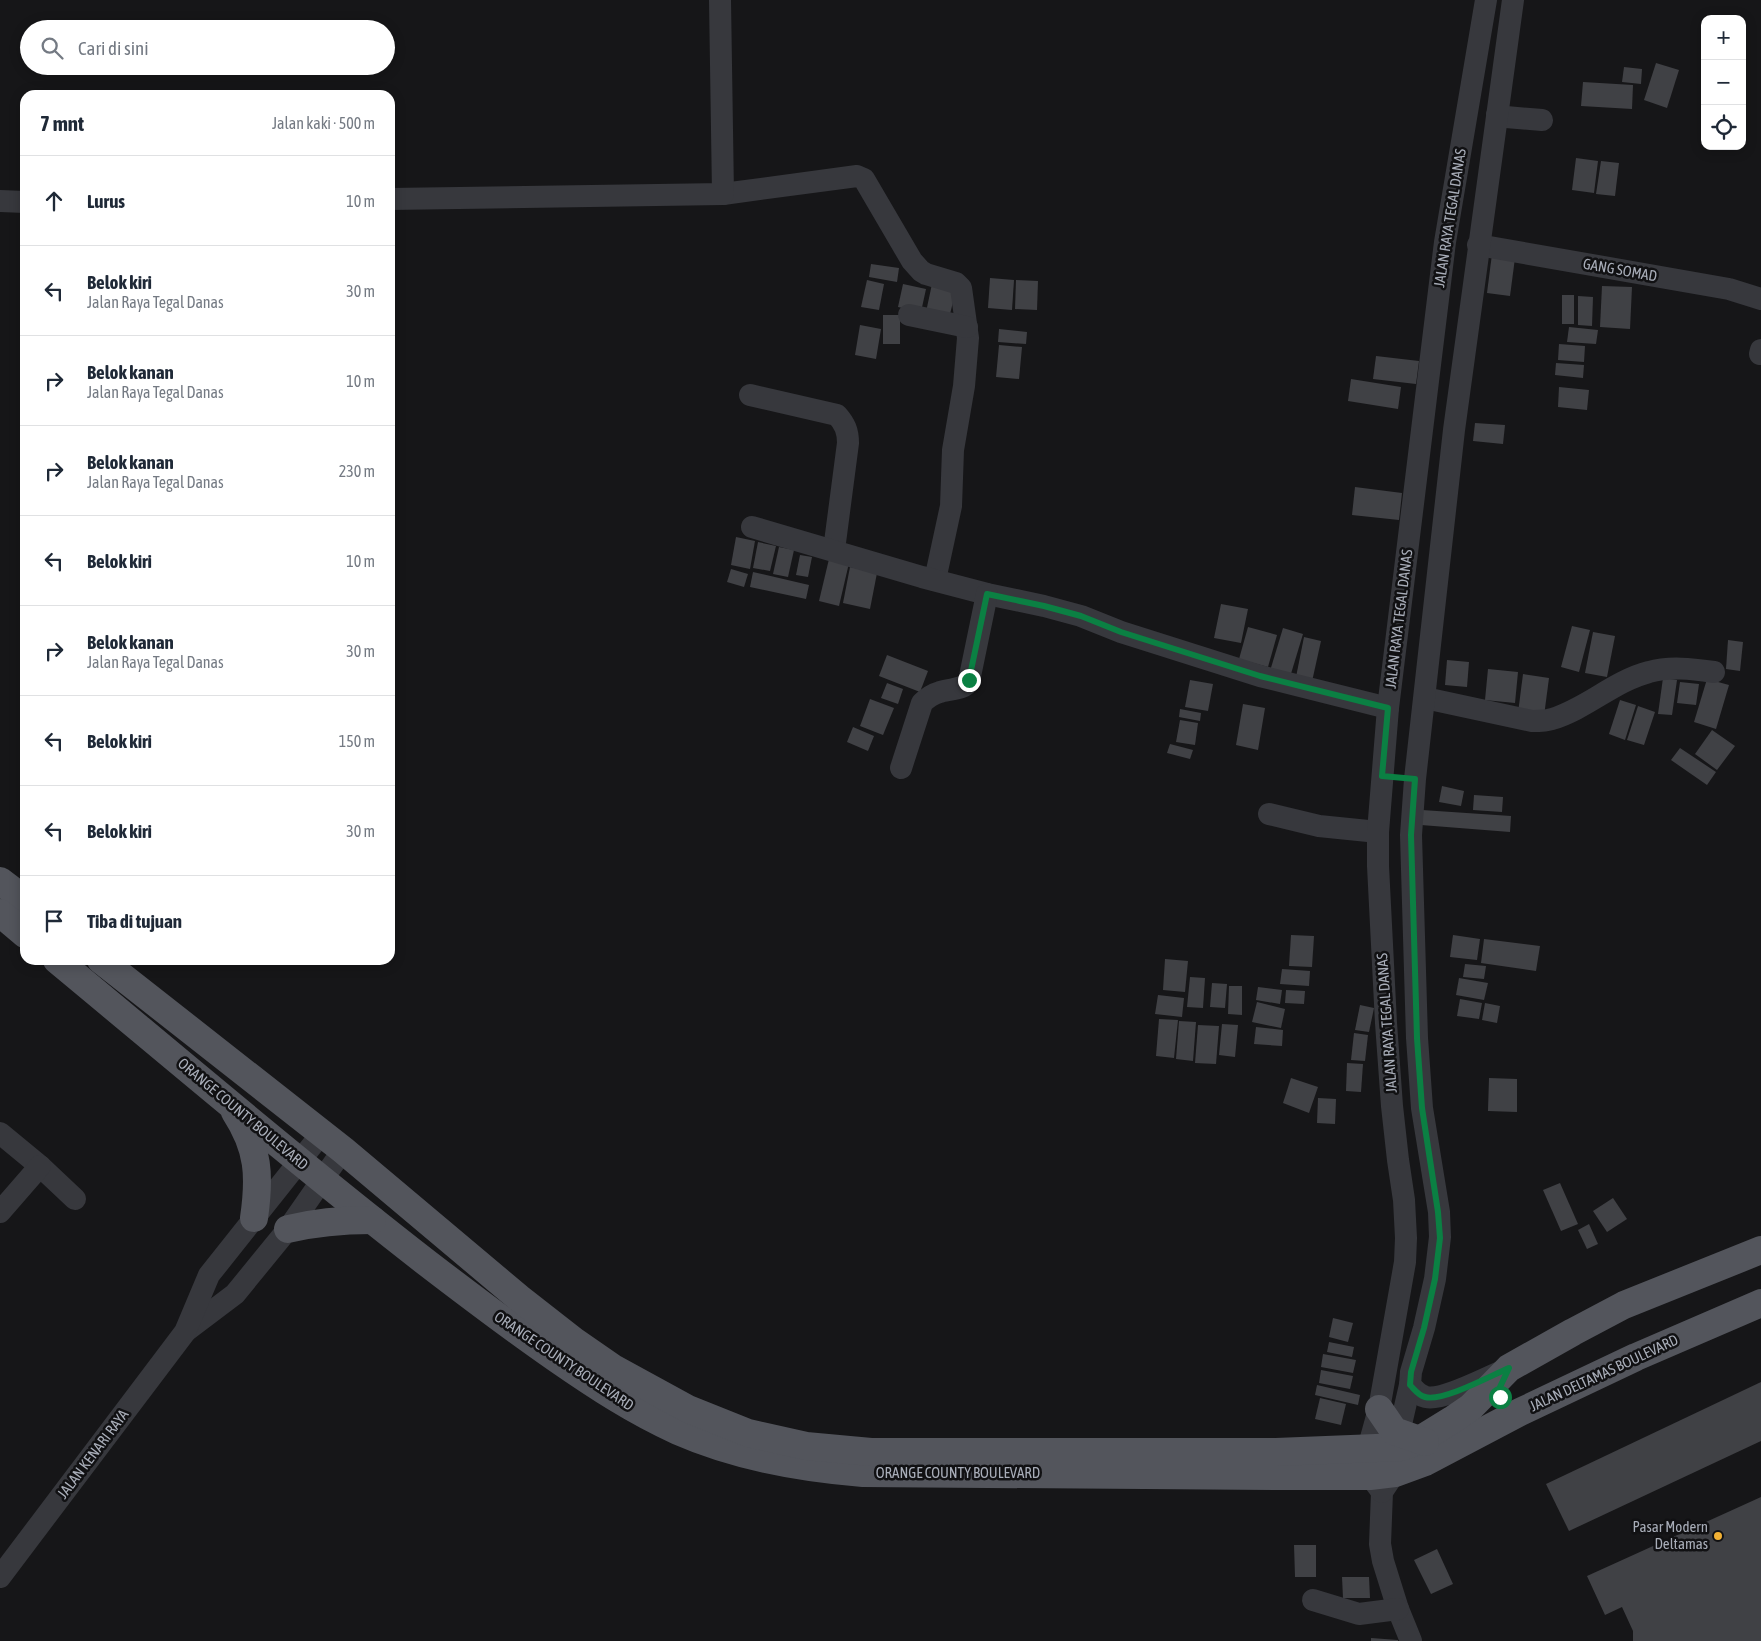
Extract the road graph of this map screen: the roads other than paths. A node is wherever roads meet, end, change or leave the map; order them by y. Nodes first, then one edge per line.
1 (720, 0) edge
2 (1486, 0) edge
3 (1513, 0) edge
4 (1497, 115) junction
5 (1542, 120) dead end
6 (723, 194) junction
7 (395, 199) edge
8 (0, 201) edge
9 (20, 202) edge
10 (1478, 245) junction
11 (1761, 299) edge
12 (909, 314) dead end
13 (967, 327) junction
14 (750, 395) dead end
15 (1423, 426) junction
16 (1454, 430) junction
17 (752, 527) dead end
18 (834, 550) junction
19 (935, 580) junction
20 (987, 594) junction
21 (1714, 672) dead end
22 (1425, 698) junction
23 (1388, 708) junction
24 (901, 768) dead end
25 (1382, 776) junction
26 (1415, 779) junction
27 (1269, 814) dead end
28 (1378, 832) junction
29 (0, 881) edge
30 (20, 896) edge
31 (0, 913) edge
32 (20, 930) edge
33 (62, 965) edge
34 (107, 965) edge
35 (228, 1101) junction
36 (0, 1133) edge
37 (322, 1133) junction
38 (343, 1150) junction
39 (299, 1162) junction
40 (40, 1166) junction
41 (322, 1179) junction
42 (74, 1199) dead end
43 (0, 1212) edge
44 (254, 1218) junction
45 (372, 1220) junction
46 (288, 1229) junction
47 (1761, 1250) edge
48 (1761, 1303) edge
49 (185, 1332) junction
50 (1509, 1368) junction
51 (1410, 1385) junction
52 (1379, 1409) joint
53 (1520, 1412) junction
54 (1453, 1448) junction
55 (1391, 1457) junction
56 (0, 1577) edge
57 (1313, 1600) dead end
58 (1398, 1609) junction
59 (1411, 1641) edge

1 - 6 street
2 - 15 street, JALAN RAYA TEGAL DANAS
3 - 4 street, JALAN RAYA TEGAL DANAS
4 - 5 street
4 - 10 street, JALAN RAYA TEGAL DANAS
6 - 7 street
6 - 13 street
8 - 9 street
10 - 11 street, GANG SOMAD
10 - 16 street, JALAN RAYA TEGAL DANAS
12 - 13 street
13 - 19 street
14 - 18 street
15 - 16 street
15 - 23 street, JALAN RAYA TEGAL DANAS
16 - 22 street, JALAN RAYA TEGAL DANAS
17 - 18 street
18 - 19 street
19 - 20 street
20 - 23 street
20 - 24 street
21 - 22 street
22 - 26 street, JALAN RAYA TEGAL DANAS
23 - 25 street, JALAN RAYA TEGAL DANAS
25 - 26 street
25 - 28 street, JALAN RAYA TEGAL DANAS
26 - 51 street, JALAN RAYA TEGAL DANAS
27 - 28 street
28 - 52 street, JALAN RAYA TEGAL DANAS
29 - 30 main road
31 - 32 main road
33 - 35 main road, ORANGE COUNTY BOULEVARD
34 - 37 main road, ORANGE COUNTY BOULEVARD
35 - 39 main road, ORANGE COUNTY BOULEVARD
35 - 44 main road
36 - 40 street
37 - 38 main road, ORANGE COUNTY BOULEVARD
37 - 39 street, JALAN KENARI RAYA
38 - 41 street, JALAN KENARI RAYA
38 - 55 main road, ORANGE COUNTY BOULEVARD
39 - 41 main road, ORANGE COUNTY BOULEVARD
39 - 44 street, JALAN KENARI RAYA
40 - 42 street
40 - 43 street
41 - 45 main road, ORANGE COUNTY BOULEVARD
41 - 46 street, JALAN KENARI RAYA
44 - 49 street, JALAN KENARI RAYA
45 - 46 main road
45 - 55 main road, ORANGE COUNTY BOULEVARD
46 - 49 street, JALAN KENARI RAYA
47 - 50 main road
48 - 53 main road, JALAN DELTAMAS BOULEVARD
49 - 56 street, JALAN KENARI RAYA
50 - 51 street
50 - 53 main road
50 - 55 main road
51 - 55 street, JALAN RAYA TEGAL DANAS
52 - 55 main road
53 - 54 main road, JALAN DELTAMAS BOULEVARD
54 - 55 main road
54 - 55 main road, JALAN DELTAMAS BOULEVARD
55 - 58 street, JALAN RAYA TEGAL DANAS
57 - 58 street
58 - 59 street, JALAN RAYA TEGAL DANAS

